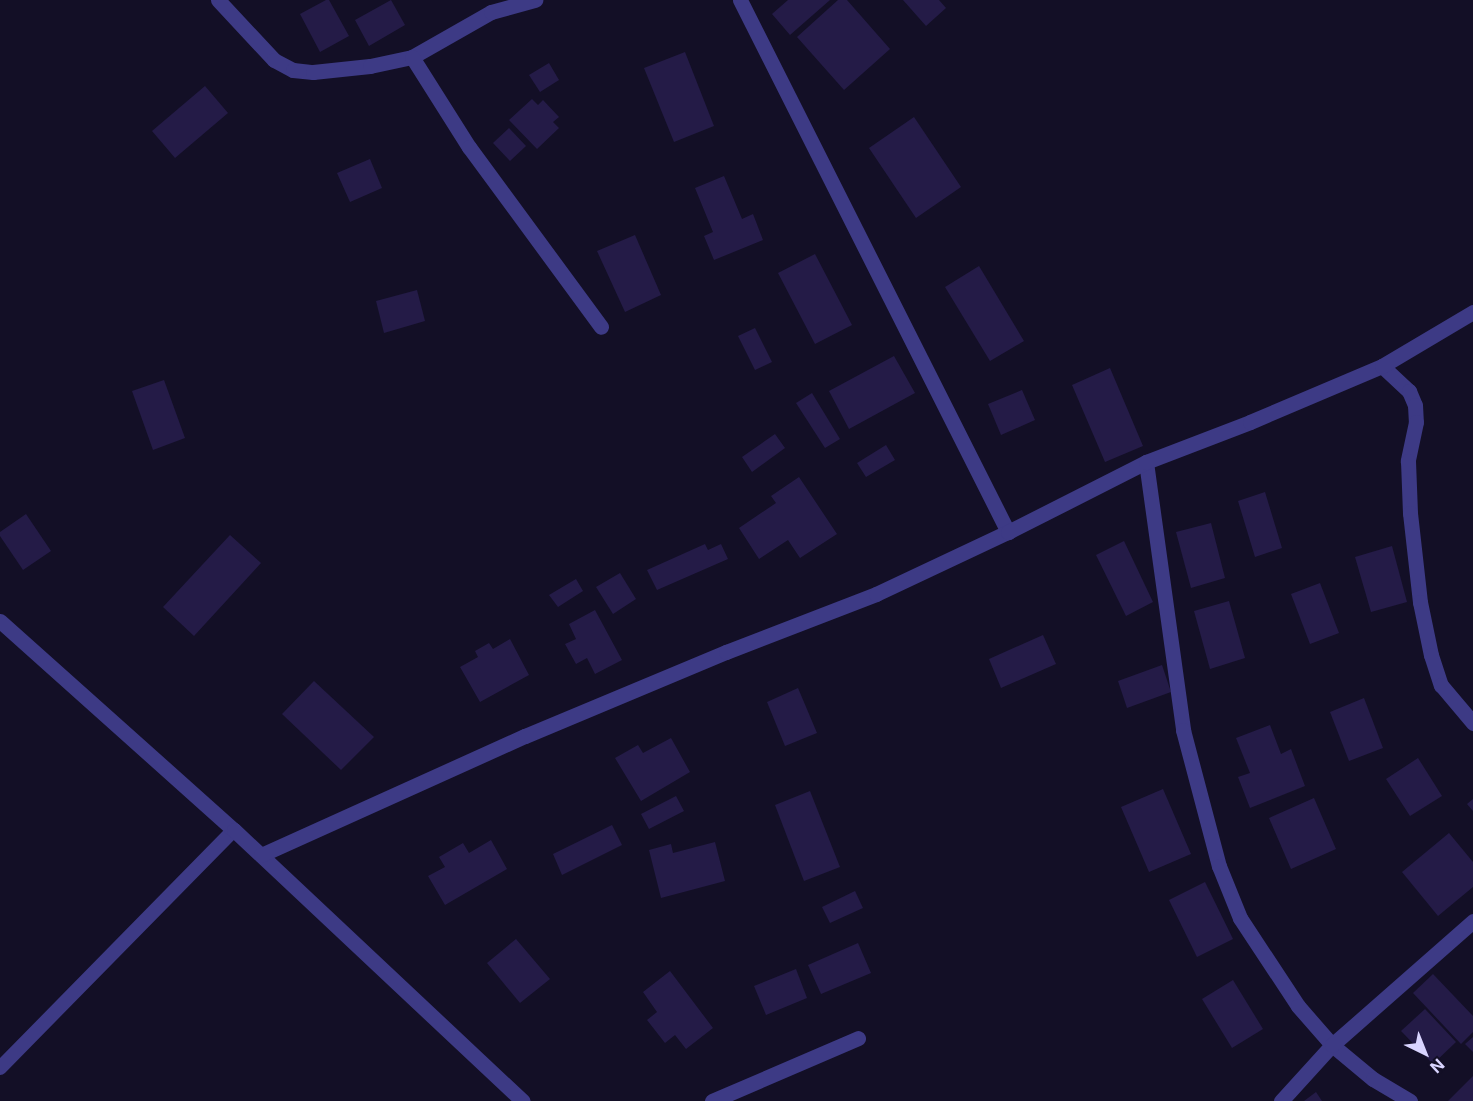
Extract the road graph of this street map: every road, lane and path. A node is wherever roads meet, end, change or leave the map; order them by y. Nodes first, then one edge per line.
1 (218, 0) edge
2 (535, 0) edge
3 (740, 0) edge
4 (412, 57) junction
5 (1473, 312) edge
6 (601, 327) dead end
7 (1382, 366) junction
8 (1146, 462) junction
9 (1008, 532) junction
10 (0, 621) edge
11 (1473, 723) edge
12 (234, 830) junction
13 (261, 855) junction
14 (1473, 921) edge
15 (858, 1038) dead end
16 (1332, 1045) junction
17 (0, 1068) edge
18 (523, 1101) edge
19 (712, 1101) edge
20 (1281, 1101) edge
21 (1410, 1101) edge

1 - 4 street
2 - 4 street
3 - 9 street
4 - 6 street
5 - 7 street
7 - 8 street
7 - 11 street
8 - 9 street
8 - 16 street
9 - 13 street
10 - 12 street
12 - 13 street
12 - 17 lane
13 - 18 street
14 - 16 street
15 - 19 street
16 - 20 street
16 - 21 street

